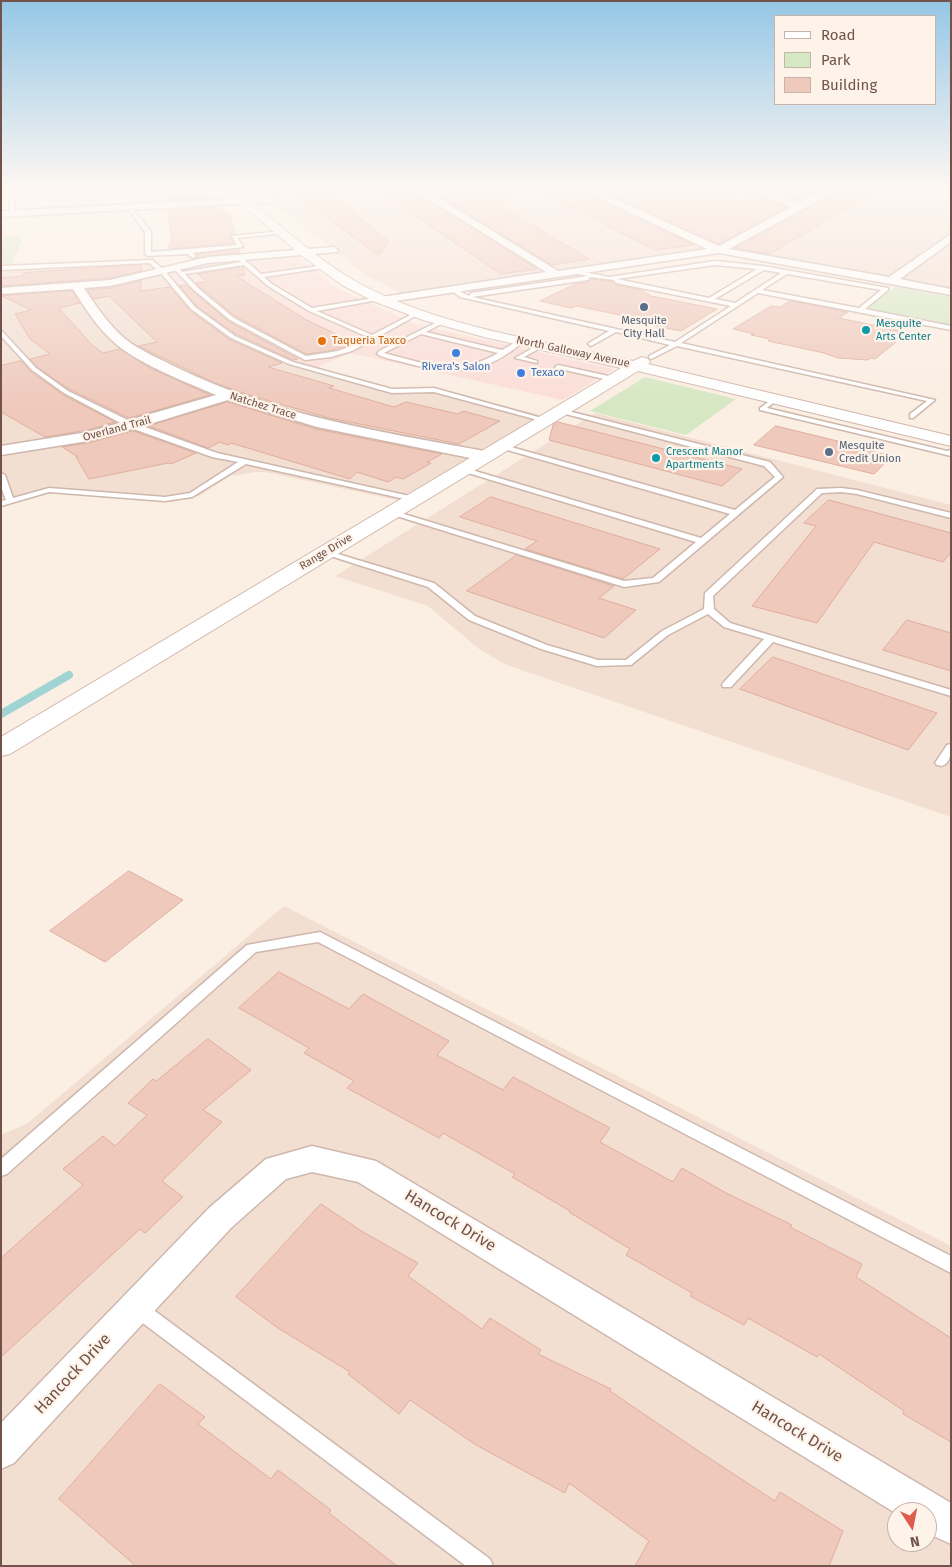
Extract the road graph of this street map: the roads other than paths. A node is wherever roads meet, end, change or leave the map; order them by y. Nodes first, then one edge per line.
1 (147, 261) edge
2 (150, 261) edge
3 (218, 261) edge
4 (235, 261) edge
5 (243, 261) edge
6 (318, 261) edge
7 (537, 261) edge
8 (646, 261) edge
9 (781, 261) edge
10 (918, 261) edge
11 (200, 262) joint
12 (324, 266) junction
13 (1, 268) edge
14 (763, 268) junction
15 (179, 270) junction
16 (162, 271) junction
17 (574, 272) junction
18 (786, 272) junction
19 (558, 274) junction
20 (260, 276) junction
21 (366, 276) dead end
22 (593, 278) junction
23 (608, 279) junction
24 (891, 281) junction
25 (77, 287) junction
26 (1, 291) edge
27 (757, 291) junction
28 (951, 292) edge
29 (458, 293) junction
30 (406, 296) junction
31 (380, 299) junction
32 (710, 300) junction
33 (736, 305) junction
34 (311, 310) junction
35 (860, 310) junction
36 (418, 313) junction
37 (443, 321) junction
38 (951, 328) edge
39 (615, 330) junction
40 (1, 332) edge
41 (420, 332) junction
42 (372, 337) junction
43 (521, 341) junction
44 (676, 344) junction
45 (540, 346) junction
46 (503, 352) junction
47 (588, 357) junction
48 (651, 357) junction
49 (535, 362) dead end
50 (636, 366) junction
51 (558, 367) dead end
52 (575, 371) junction
53 (613, 380) junction
54 (229, 396) junction
55 (775, 399) junction
56 (553, 416) junction
57 (913, 416) junction
58 (951, 424) edge
59 (131, 425) junction
60 (951, 441) edge
61 (4, 448) edge
62 (493, 451) junction
63 (951, 452) edge
64 (244, 462) junction
65 (462, 470) junction
66 (1, 476) edge
67 (414, 499) junction
68 (10, 501) junction
69 (1, 504) edge
70 (391, 513) junction
71 (737, 513) junction
72 (951, 516) edge
73 (702, 541) junction
74 (325, 553) junction
75 (709, 610) junction
76 (771, 638) junction
77 (727, 685) dead end
78 (951, 693) edge
79 (951, 747) edge
80 (1, 748) edge
81 (941, 763) dead end
82 (1, 1169) edge
83 (951, 1265) edge
84 (136, 1307) junction
85 (1, 1450) edge
86 (951, 1525) edge
87 (484, 1566) edge

1 - 13 lane
2 - 16 lane
3 - 11 street
4 - 15 lane
5 - 20 lane
6 - 12 main road, North Galloway Avenue
7 - 19 street
8 - 17 street
9 - 24 street
10 - 24 street
11 - 15 street
12 - 20 lane
12 - 31 main road, North Galloway Avenue
14 - 18 lane
14 - 23 lane
14 - 32 lane
15 - 16 street
15 - 42 lane
16 - 25 street
16 - 56 lane
17 - 19 street
17 - 22 lane
18 - 27 lane
18 - 35 lane
19 - 29 street
20 - 34 lane
21 - 30 main road, North Galloway Avenue
22 - 23 lane
22 - 29 lane
23 - 32 lane
24 - 28 street
25 - 26 street
25 - 54 street, Natchez Trace
27 - 33 lane
27 - 35 lane
29 - 30 street
29 - 39 lane
30 - 31 street
30 - 47 main road, North Galloway Avenue
31 - 34 lane
31 - 36 main road, North Galloway Avenue
32 - 33 lane
33 - 44 lane
34 - 42 lane
35 - 38 lane
36 - 37 main road, North Galloway Avenue
36 - 42 lane
37 - 41 lane
37 - 43 main road, North Galloway Avenue
39 - 44 lane
39 - 47 lane
40 - 59 lane
41 - 46 lane
41 - 46 lane
43 - 45 main road, North Galloway Avenue
43 - 46 lane
44 - 48 lane
44 - 57 lane
45 - 47 main road, North Galloway Avenue
45 - 49 lane
47 - 48 main road, North Galloway Avenue
47 - 50 main road, North Galloway Avenue
47 - 52 lane
48 - 50 main road, Range Drive
48 - 57 main road, North Galloway Avenue
50 - 53 main road, Range Drive
50 - 55 main road, North Galloway Avenue
51 - 52 lane
52 - 53 lane
53 - 56 main road, Range Drive
54 - 59 street, Overland Trail
54 - 62 street, Natchez Trace
55 - 60 main road, North Galloway Avenue
55 - 63 lane
56 - 62 main road, Range Drive
56 - 71 lane
57 - 58 main road, North Galloway Avenue
59 - 61 street, Overland Trail
59 - 64 lane
62 - 65 main road, Range Drive
62 - 71 lane
64 - 67 lane
64 - 68 lane
65 - 67 main road, Range Drive
65 - 73 lane
66 - 68 lane
67 - 70 main road, Range Drive
68 - 69 lane
70 - 73 lane
70 - 74 main road, Range Drive
71 - 73 lane
72 - 75 lane
74 - 75 lane
74 - 80 main road, Range Drive
75 - 76 lane
76 - 77 lane
76 - 78 lane
79 - 81 lane
82 - 83 lane
84 - 85 street, Hancock Drive
84 - 86 street, Hancock Drive
84 - 87 lane

